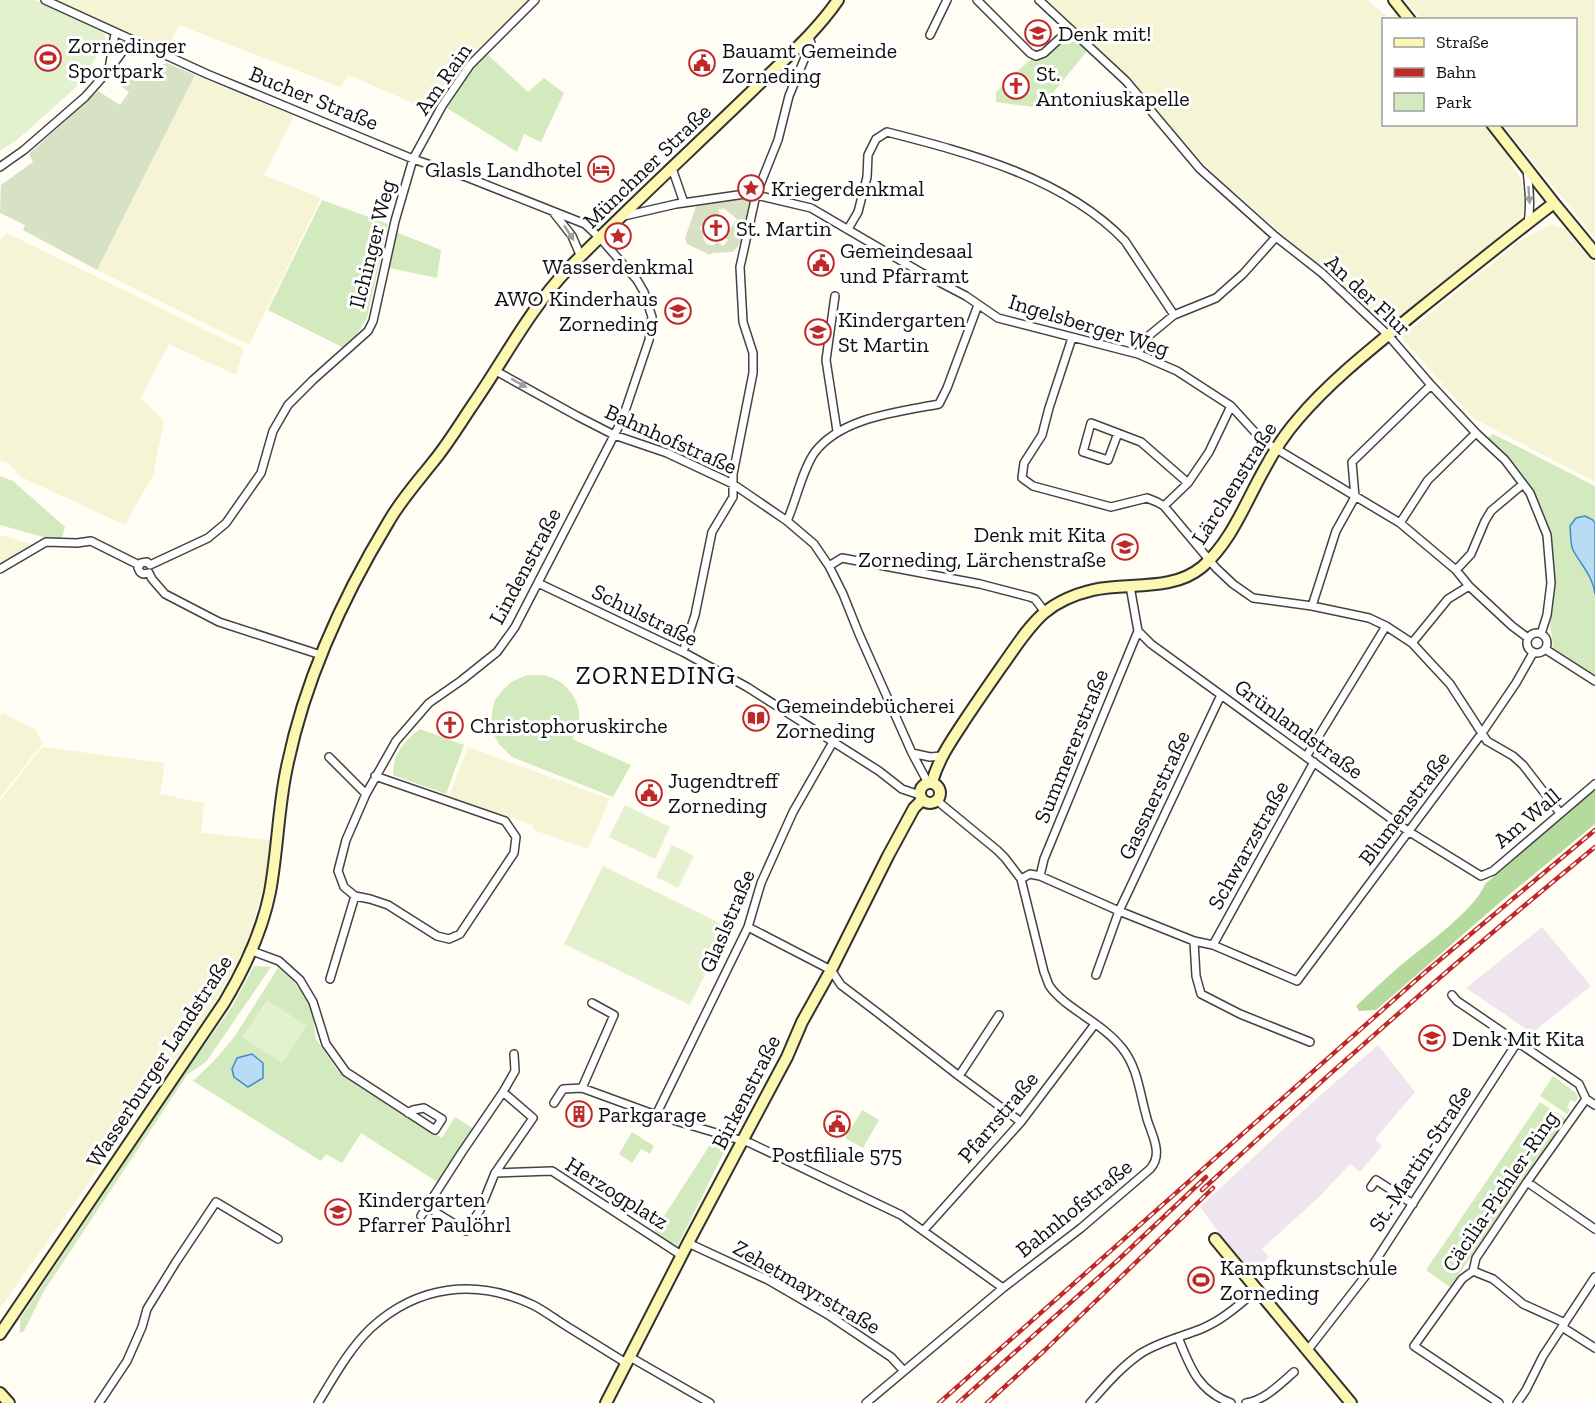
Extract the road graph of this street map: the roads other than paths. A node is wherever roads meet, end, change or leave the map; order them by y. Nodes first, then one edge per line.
1 (45, 0) edge
2 (535, 0) edge
3 (838, 0) edge
4 (947, 0) edge
5 (977, 0) edge
6 (1039, 0) edge
7 (1395, 0) edge
8 (1408, 18) edge
9 (1070, 29) junction
10 (115, 33) junction
11 (930, 35) dead end
12 (809, 37) junction
13 (131, 40) junction
14 (109, 70) junction
15 (1494, 126) edge
16 (413, 159) junction
17 (0, 166) edge
18 (672, 168) junction
19 (1526, 168) junction
20 (756, 195) junction
21 (684, 202) junction
22 (1554, 203) junction
23 (553, 211) junction
24 (622, 217) junction
25 (1528, 223) junction
26 (848, 229) junction
27 (1276, 237) junction
28 (600, 238) junction
29 (1595, 253) edge
30 (580, 257) junction
31 (835, 296) dead end
32 (978, 305) junction
33 (1174, 315) junction
34 (1388, 335) junction
35 (1072, 338) junction
36 (1138, 354) junction
37 (496, 371) junction
38 (1431, 385) junction
39 (1231, 406) junction
40 (837, 431) junction
41 (1476, 433) junction
42 (1118, 434) junction
43 (614, 435) junction
44 (1276, 449) junction
45 (1188, 483) junction
46 (1523, 483) junction
47 (733, 484) junction
48 (1355, 497) junction
49 (1164, 506) junction
50 (787, 521) junction
51 (1400, 524) junction
52 (1208, 560) junction
53 (829, 566) junction
54 (0, 569) edge
55 (149, 569) junction
56 (1456, 570) junction
57 (538, 583) junction
58 (1130, 586) junction
59 (1469, 586) junction
60 (1312, 606) junction
61 (1045, 612) junction
62 (1386, 626) junction
63 (1138, 631) junction
64 (1541, 634) junction
65 (1528, 638) junction
66 (1412, 643) junction
67 (1545, 650) junction
68 (683, 652) junction
69 (1533, 652) junction
70 (321, 655) junction
71 (1595, 681) edge
72 (1221, 695) junction
73 (1482, 733) junction
74 (833, 742) junction
75 (912, 753) junction
76 (941, 756) junction
77 (329, 757) dead end
78 (1306, 757) junction
79 (1314, 762) junction
80 (375, 776) junction
81 (930, 782) junction
82 (1595, 784) edge
83 (366, 794) junction
84 (921, 798) junction
85 (938, 798) junction
86 (1560, 813) junction
87 (1408, 831) junction
88 (1040, 876) junction
89 (1480, 876) joint
90 (1021, 879) junction
91 (355, 896) junction
92 (1119, 911) junction
93 (748, 927) junction
94 (1194, 941) junction
95 (1213, 945) junction
96 (252, 951) junction
97 (831, 970) junction
98 (1096, 975) dead end
99 (330, 979) dead end
100 (1452, 995) dead end
101 (592, 1002) dead end
102 (999, 1015) dead end
103 (1095, 1024) junction
104 (1518, 1041) junction
105 (1310, 1042) dead end
106 (514, 1054) dead end
107 (958, 1076) junction
108 (582, 1088) junction
109 (503, 1092) junction
110 (1586, 1099) junction
111 (554, 1103) dead end
112 (1595, 1105) edge
113 (408, 1113) dead end
114 (656, 1115) junction
115 (1021, 1122) junction
116 (743, 1141) junction
117 (495, 1173) junction
118 (1527, 1182) junction
119 (1371, 1187) dead end
120 (1413, 1204) junction
121 (427, 1207) junction
122 (421, 1216) dead end
123 (1595, 1229) edge
124 (924, 1230) junction
125 (278, 1239) dead end
126 (1215, 1239) dead end
127 (688, 1243) junction
128 (681, 1255) junction
129 (1473, 1271) junction
130 (1595, 1277) edge
131 (1003, 1288) junction
132 (1258, 1289) junction
133 (1564, 1325) junction
134 (0, 1334) edge
135 (1178, 1337) junction
136 (1595, 1348) edge
137 (1307, 1351) junction
138 (628, 1360) junction
139 (904, 1371) junction
140 (1294, 1372) dead end
141 (0, 1393) edge
142 (9, 1403) edge
143 (99, 1403) edge
144 (318, 1403) edge
145 (606, 1403) edge
146 (710, 1403) edge
147 (866, 1403) edge
148 (1090, 1403) edge
149 (1231, 1403) edge
150 (1246, 1403) edge
151 (1351, 1403) edge
152 (1499, 1403) edge
153 (1517, 1403) edge

1 - 10 street, Bucher Straße
2 - 16 street, Am Rain
3 - 12 street, Münchner Straße
4 - 11 street
5 - 9 street
6 - 9 street, An der Flur
7 - 8 street
9 - 27 street, An der Flur
10 - 13 street, Bucher Straße
10 - 14 street
12 - 18 street, Münchner Straße
12 - 20 street
13 - 14 street
13 - 16 street, Bucher Straße
14 - 17 street
15 - 19 street
16 - 23 street, Bucher Straße
16 - 55 street, Ilchinger Weg
18 - 21 street
18 - 24 street, Münchner Straße
19 - 22 street
19 -> 25 street
20 - 21 street, Ingelsberger Weg
20 - 26 street, Ingelsberger Weg
20 - 47 street
21 - 24 street, Ingelsberger Weg
22 - 25 street, Lärchenstraße
22 - 29 street
23 - 28 street, Bucher Straße
23 -> 30 street
24 - 28 street, Münchner Straße
25 - 34 street, Lärchenstraße
26 - 32 street, Ingelsberger Weg
26 - 33 street
27 - 33 street
27 - 34 street, An der Flur
28 - 30 street, Münchner Straße
28 - 43 street, Lindenstraße
30 - 37 street, Münchner Straße
31 - 40 street
32 - 35 street, Ingelsberger Weg
32 - 40 street
33 - 36 street
34 - 38 street, An der Flur
34 - 44 street, Lärchenstraße
35 - 36 street, Ingelsberger Weg
35 - 49 street
36 - 39 street, Ingelsberger Weg
37 -> 43 street, Bahnhofstraße
37 - 70 street, Wasserburger Landstraße
38 - 41 street, An der Flur
38 - 48 street
39 - 44 street, Ingelsberger Weg
39 - 45 street
40 - 50 street
41 - 46 street, An der Flur
41 - 51 street
42 - 42 street
42 - 45 street
43 - 47 street, Bahnhofstraße
43 - 57 street, Lindenstraße
44 - 48 street, Ingelsberger Weg
44 - 52 street, Lärchenstraße
45 - 49 street
46 - 56 street
46 - 64 street, An der Flur
47 - 50 street, Bahnhofstraße
47 - 68 street
48 - 51 street, Ingelsberger Weg
48 - 60 street
49 - 52 street
50 - 53 street, Bahnhofstraße
51 - 56 street, Ingelsberger Weg
52 - 58 street, Lärchenstraße
52 - 60 street
53 - 61 street
53 - 75 street, Bahnhofstraße
54 - 55 street, Ilchinger Weg
55 - 70 street
56 - 59 street, Ingelsberger Weg
57 - 68 street, Schulstraße
57 - 80 street, Lindenstraße
58 - 61 street, Lärchenstraße
58 - 63 street
59 - 65 street, Ingelsberger Weg
59 - 66 street
60 - 62 street
61 - 76 street, Lärchenstraße
62 - 66 street
62 - 78 street, Schwarzstraße
63 - 72 street, Grünlandstraße
63 - 88 street, Summererstraße
64 - 65 street
64 - 67 street
65 - 69 street
66 - 73 street
67 - 69 street
67 - 71 street
68 - 74 street, Schulstraße
69 - 73 street, Blumenstraße
70 - 96 street, Wasserburger Landstraße
72 - 78 street, Grünlandstraße
72 - 92 street, Gassnerstraße
73 - 86 street
73 - 87 street, Blumenstraße
74 - 84 street, Schulstraße
74 - 93 street, Glaslstraße
75 - 76 street
75 - 81 street, Bahnhofstraße
76 - 81 street, Lärchenstraße
77 - 83 street
78 - 79 street, Grünlandstraße
79 - 87 street, Grünlandstraße
79 - 95 street, Schwarzstraße
80 - 83 street, Lindenstraße
80 - 91 street
81 - 84 street
81 - 85 street
82 - 86 street, Am Wall
83 - 91 street, Lindenstraße
84 - 85 street
84 - 97 street, Birkenstraße
85 - 90 street, Bahnhofstraße
86 - 89 street, Am Wall
87 - 89 street, Grünlandstraße
87 - 95 street, Blumenstraße
88 - 90 street
88 - 92 street
90 - 103 street, Bahnhofstraße
91 - 99 street
92 - 94 street
92 - 98 street, Gassnerstraße
93 - 97 street
93 - 114 street, Glaslstraße
94 - 95 street
94 - 105 street
96 - 113 street
96 - 134 street, Wasserburger Landstraße
97 - 107 street
97 - 116 street, Birkenstraße
100 - 104 street
101 - 108 street
102 - 107 street
103 - 115 street, Pfarrstraße
103 - 131 street, Bahnhofstraße
104 - 110 street
104 - 120 street, St.-Martin-Straße
106 - 109 street
107 - 115 street
108 - 111 street
108 - 114 street
109 - 117 street
109 - 121 street
110 - 112 street, Cäcilia-Pichler-Ring
110 - 118 street, Cäcilia-Pichler-Ring
114 - 116 street
115 - 124 street, Pfarrstraße
116 - 124 street
116 - 127 street, Birkenstraße
117 - 121 street
117 - 128 street, Herzogplatz
118 - 123 street
118 - 129 street, Cäcilia-Pichler-Ring
119 - 120 street
120 - 137 street, St.-Martin-Straße
121 - 122 street
124 - 131 street
125 - 143 street
126 - 132 street
127 - 128 street, Birkenstraße
127 - 139 street, Zehetmayrstraße
128 - 138 street, Birkenstraße
129 - 133 street
129 - 152 street, Cäcilia-Pichler-Ring
130 - 133 street
131 - 139 street, Bahnhofstraße
132 - 135 street
132 - 137 street
133 - 136 street
133 - 153 street
135 - 148 street
135 - 149 street
137 - 151 street
138 - 144 street
138 - 145 street, Birkenstraße
138 - 146 street
139 - 147 street, Bahnhofstraße
140 - 150 street
141 - 142 street

